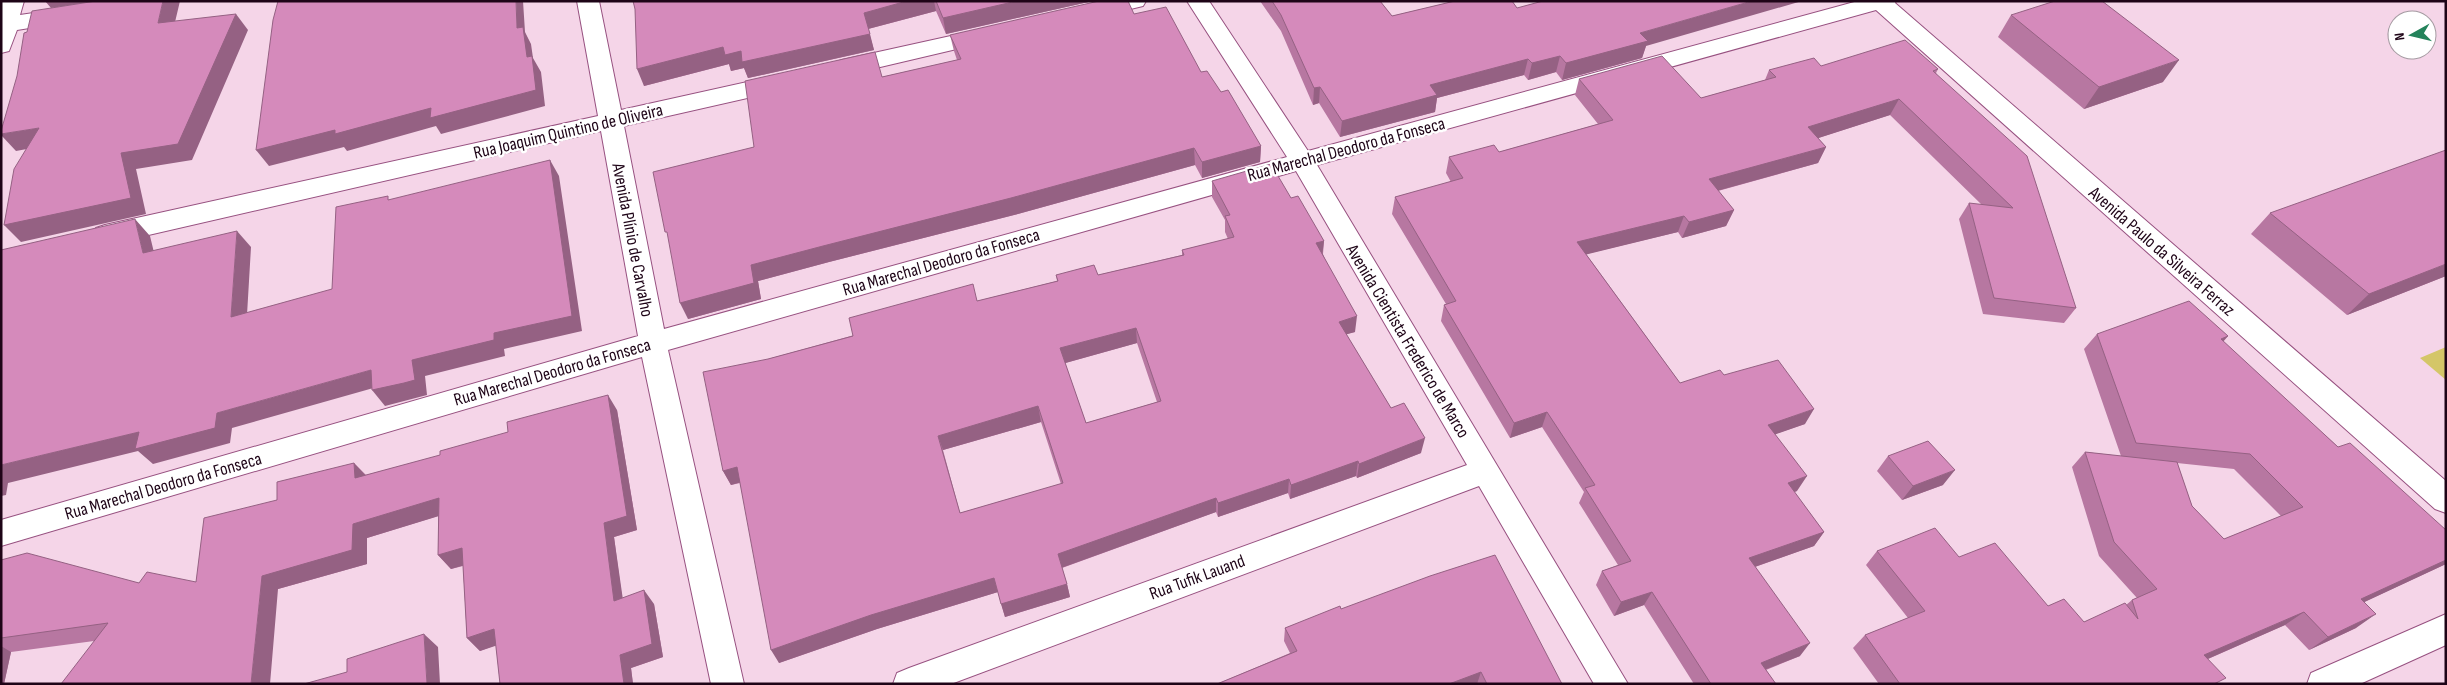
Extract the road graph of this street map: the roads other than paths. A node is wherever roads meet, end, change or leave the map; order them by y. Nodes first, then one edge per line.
1 (13, 1) edge
2 (588, 1) edge
3 (1135, 1) edge
4 (1198, 1) edge
5 (1881, 2) edge
6 (84, 13) edge
7 (1067, 17) edge
8 (4, 24) edge
9 (1008, 30) edge
10 (1, 46) edge
11 (610, 121) junction
12 (1302, 161) junction
13 (79, 241) edge
14 (653, 343) junction
15 (1485, 471) junction
16 (2446, 500) edge
17 (1, 533) edge
18 (2446, 629) edge
19 (728, 684) edge
20 (909, 684) edge
21 (1612, 684) edge
22 (2323, 684) edge

1 - 8 street
2 - 11 street, Avenida Plínio de Carvalho
3 - 7 street
4 - 12 street, Avenida Cientista Frederico de Marco
5 - 12 street, Rua Marechal Deodoro da Fonseca
5 - 16 street, Avenida Paulo da Silveira Ferraz
6 - 8 street
8 - 10 street
9 - 11 street, Rua Joaquim Quintino de Oliveira
11 - 13 street, Rua Joaquim Quintino de Oliveira
11 - 14 street, Avenida Plínio de Carvalho
12 - 14 street, Rua Marechal Deodoro da Fonseca
12 - 15 street, Avenida Cientista Frederico de Marco
14 - 17 street, Rua Marechal Deodoro da Fonseca
14 - 19 street, Avenida Plínio de Carvalho
15 - 20 street, Rua Tufik Lauand
15 - 21 street, Avenida Cientista Frederico de Marco
18 - 22 street

